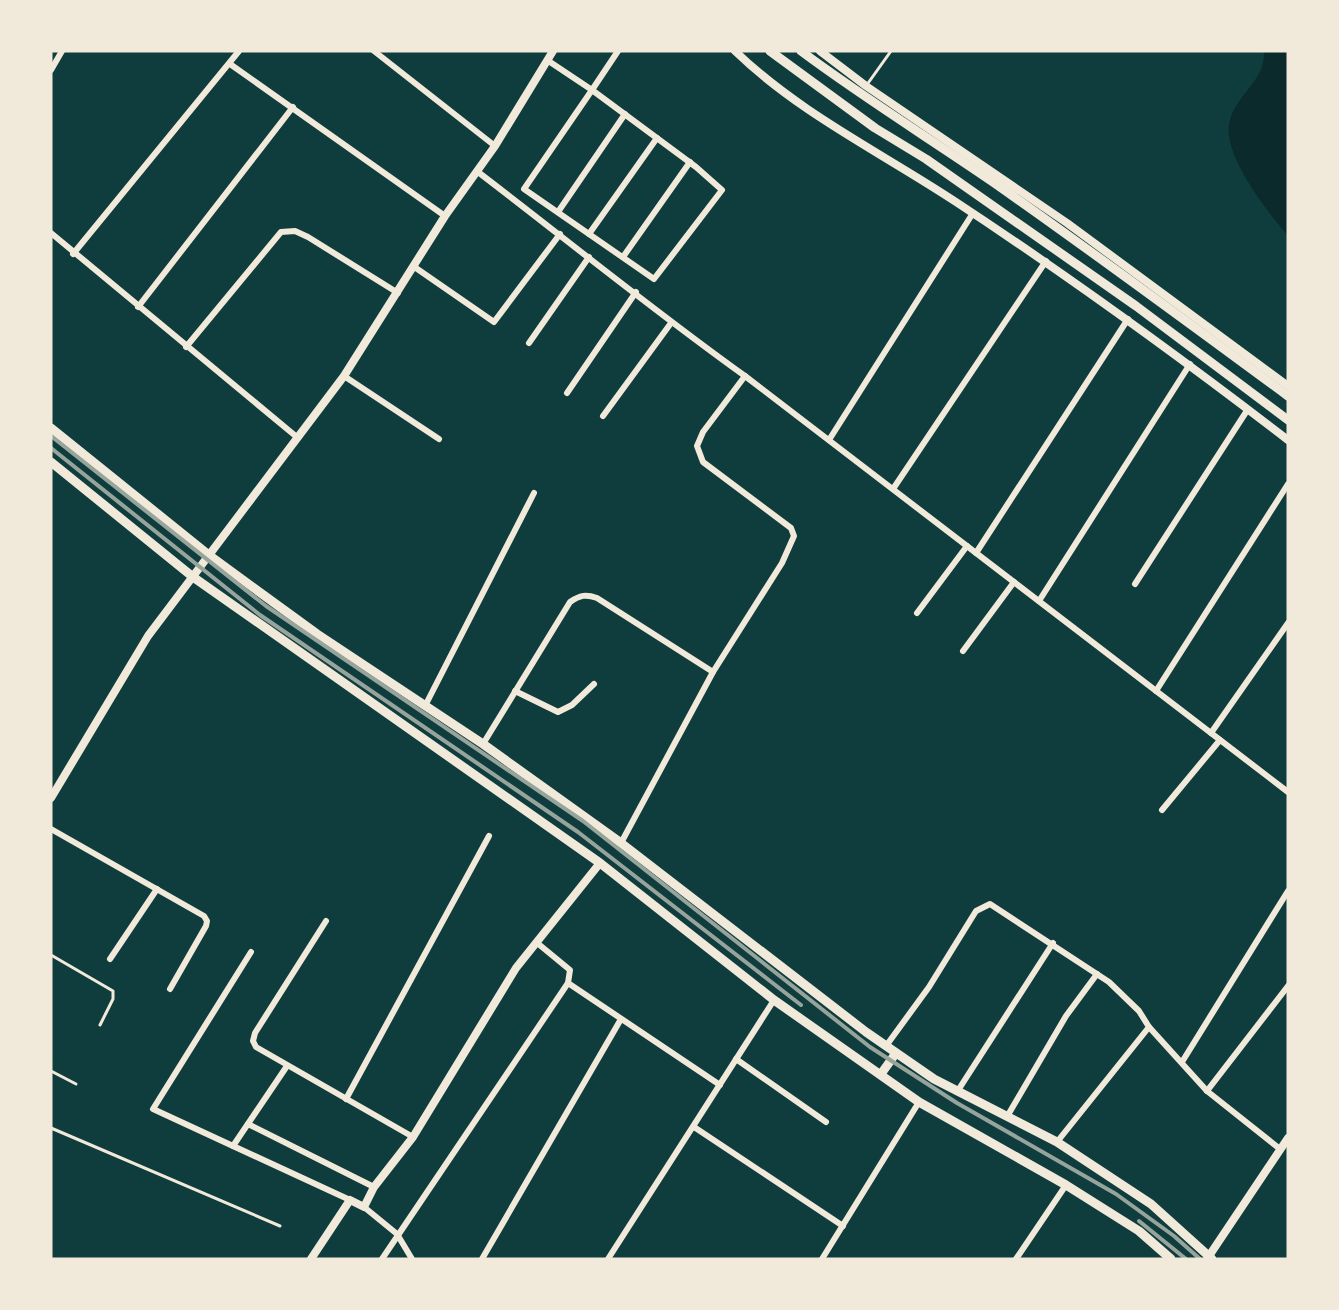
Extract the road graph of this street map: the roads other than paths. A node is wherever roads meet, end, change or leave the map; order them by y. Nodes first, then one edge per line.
1 (62, 51) edge
2 (239, 51) edge
3 (374, 51) edge
4 (553, 51) edge
5 (618, 51) edge
6 (735, 51) edge
7 (770, 51) edge
8 (801, 51) edge
9 (820, 51) edge
10 (891, 51) edge
11 (547, 60) junction
12 (230, 64) junction
13 (51, 70) edge
14 (592, 90) junction
15 (864, 91) junction
16 (293, 107) junction
17 (625, 114) junction
18 (657, 138) junction
19 (495, 146) junction
20 (690, 162) junction
21 (478, 172) junction
22 (558, 212) junction
23 (973, 213) junction
24 (445, 216) junction
25 (51, 233) edge
26 (560, 234) junction
27 (590, 234) junction
28 (73, 254) junction
29 (589, 256) junction
30 (623, 257) junction
31 (1046, 261) junction
32 (413, 266) junction
33 (636, 292) junction
34 (398, 293) junction
35 (138, 307) junction
36 (1128, 319) junction
37 (671, 323) junction
38 (529, 343) dead end
39 (186, 347) junction
40 (1190, 364) junction
41 (344, 376) junction
42 (745, 376) junction
43 (1288, 386) edge
44 (567, 393) dead end
45 (1288, 396) edge
46 (1248, 409) junction
47 (603, 416) dead end
48 (1288, 420) edge
49 (51, 428) edge
50 (298, 438) junction
51 (439, 439) dead end
52 (829, 440) junction
53 (1288, 440) edge
54 (51, 462) edge
55 (1288, 484) edge
56 (893, 489) junction
57 (534, 493) dead end
58 (967, 546) junction
59 (976, 553) junction
60 (210, 556) junction
61 (193, 577) junction
62 (1014, 582) junction
63 (1135, 584) dead end
64 (1039, 601) junction
65 (917, 613) dead end
66 (1288, 623) edge
67 (963, 651) dead end
68 (713, 672) junction
69 (594, 684) dead end
70 (515, 691) junction
71 (1156, 691) junction
72 (425, 706) junction
73 (1211, 733) junction
74 (1220, 740) junction
75 (483, 744) junction
76 (1288, 792) edge
77 (51, 798) edge
78 (1162, 810) dead end
79 (51, 829) edge
80 (489, 836) dead end
81 (621, 843) junction
82 (600, 863) junction
83 (157, 889) junction
84 (1288, 891) edge
85 (326, 921) dead end
86 (536, 942) junction
87 (1053, 943) junction
88 (251, 952) dead end
89 (51, 955) edge
90 (110, 959) dead end
91 (1097, 974) junction
92 (568, 983) junction
93 (1288, 986) edge
94 (170, 989) dead end
95 (774, 1000) junction
96 (621, 1019) junction
97 (100, 1025) dead end
98 (1149, 1027) junction
99 (886, 1046) junction
100 (896, 1053) junction
101 (736, 1059) junction
102 (1182, 1062) junction
103 (287, 1066) junction
104 (51, 1071) edge
105 (881, 1074) junction
106 (76, 1084) dead end
107 (720, 1085) junction
108 (1208, 1091) junction
109 (957, 1092) junction
110 (345, 1099) junction
111 (920, 1102) junction
112 (1008, 1115) junction
113 (826, 1122) dead end
114 (248, 1124) junction
115 (694, 1127) junction
116 (51, 1128) edge
117 (413, 1137) junction
118 (1288, 1138) edge
119 (1057, 1142) junction
120 (233, 1146) junction
121 (1280, 1149) junction
122 (1066, 1185) junction
123 (374, 1187) junction
124 (350, 1200) junction
125 (364, 1207) junction
126 (280, 1226) dead end
127 (843, 1226) junction
128 (397, 1234) junction
129 (1209, 1258) edge
130 (311, 1259) edge
131 (382, 1259) edge
132 (412, 1259) edge
133 (482, 1259) edge
134 (608, 1259) edge
135 (822, 1259) edge
136 (1016, 1259) edge
137 (1171, 1259) edge

1 - 13 street
2 - 12 street
3 - 19 street
4 - 11 main road
5 - 14 street
6 - 23 street
7 - 48 main road
8 - 15 main road
9 - 15 street
10 - 15 lane
11 - 14 street
11 - 19 main road
12 - 16 street
12 - 28 street
14 - 17 street
14 - 22 street
15 - 43 street
15 - 45 main road
16 - 24 street
16 - 35 street
17 - 18 street
17 - 22 street
18 - 20 street
18 - 27 street
19 - 21 main road
20 - 30 street
20 - 30 street
21 - 24 main road
21 - 26 street
22 - 27 street
23 - 31 street
23 - 52 street
24 - 32 main road
25 - 28 street
26 - 29 street
26 - 32 street
27 - 30 street
28 - 35 street
29 - 33 street
29 - 38 street
31 - 36 street
31 - 56 street
32 - 34 main road
33 - 37 street
33 - 44 street
34 - 39 street
34 - 41 main road
35 - 39 street
36 - 40 street
36 - 59 street
37 - 42 street
37 - 47 street
39 - 50 street
40 - 46 street
40 - 64 street
41 - 50 main road
41 - 51 street
42 - 52 street
42 - 68 street
46 - 53 street
46 - 63 street
49 - 60 main road
50 - 60 main road
52 - 56 street
54 - 61 main road
55 - 71 street
56 - 58 street
57 - 72 street
58 - 59 street
58 - 65 street
59 - 62 street
60 - 61 main road
60 - 72 main road
61 - 77 main road
61 - 82 main road
62 - 64 street
62 - 67 street
64 - 71 street
66 - 73 street
68 - 70 street
68 - 81 street
69 - 70 street
70 - 75 street
71 - 73 street
72 - 75 main road
73 - 74 street
74 - 76 street
74 - 78 street
75 - 81 main road
79 - 83 street
80 - 110 street
81 - 99 main road
82 - 86 street
82 - 95 main road
83 - 90 street
83 - 94 street
84 - 102 street
85 - 103 street
86 - 92 street
86 - 117 street
87 - 91 street
87 - 99 street
87 - 109 street
88 - 120 street
89 - 97 lane
91 - 98 street
91 - 112 street
92 - 96 street
92 - 128 street
93 - 108 street
95 - 101 street
95 - 105 main road
96 - 107 street
96 - 133 street
98 - 102 street
98 - 119 street
99 - 100 main road
100 - 105 main road
100 - 109 main road
101 - 107 street
101 - 113 street
102 - 108 street
103 - 110 street
103 - 114 street
104 - 106 lane
105 - 111 main road
107 - 115 street
108 - 121 street
109 - 112 main road
110 - 117 street
111 - 122 main road
111 - 127 street
112 - 119 main road
114 - 120 street
114 - 123 street
115 - 127 street
115 - 134 street
116 - 126 lane
117 - 123 street
118 - 121 street
119 - 129 main road
120 - 124 street
121 - 129 street
122 - 136 street
122 - 137 main road
123 - 125 street
124 - 125 street
124 - 130 street
125 - 128 street
127 - 135 street
128 - 131 street
128 - 132 street

